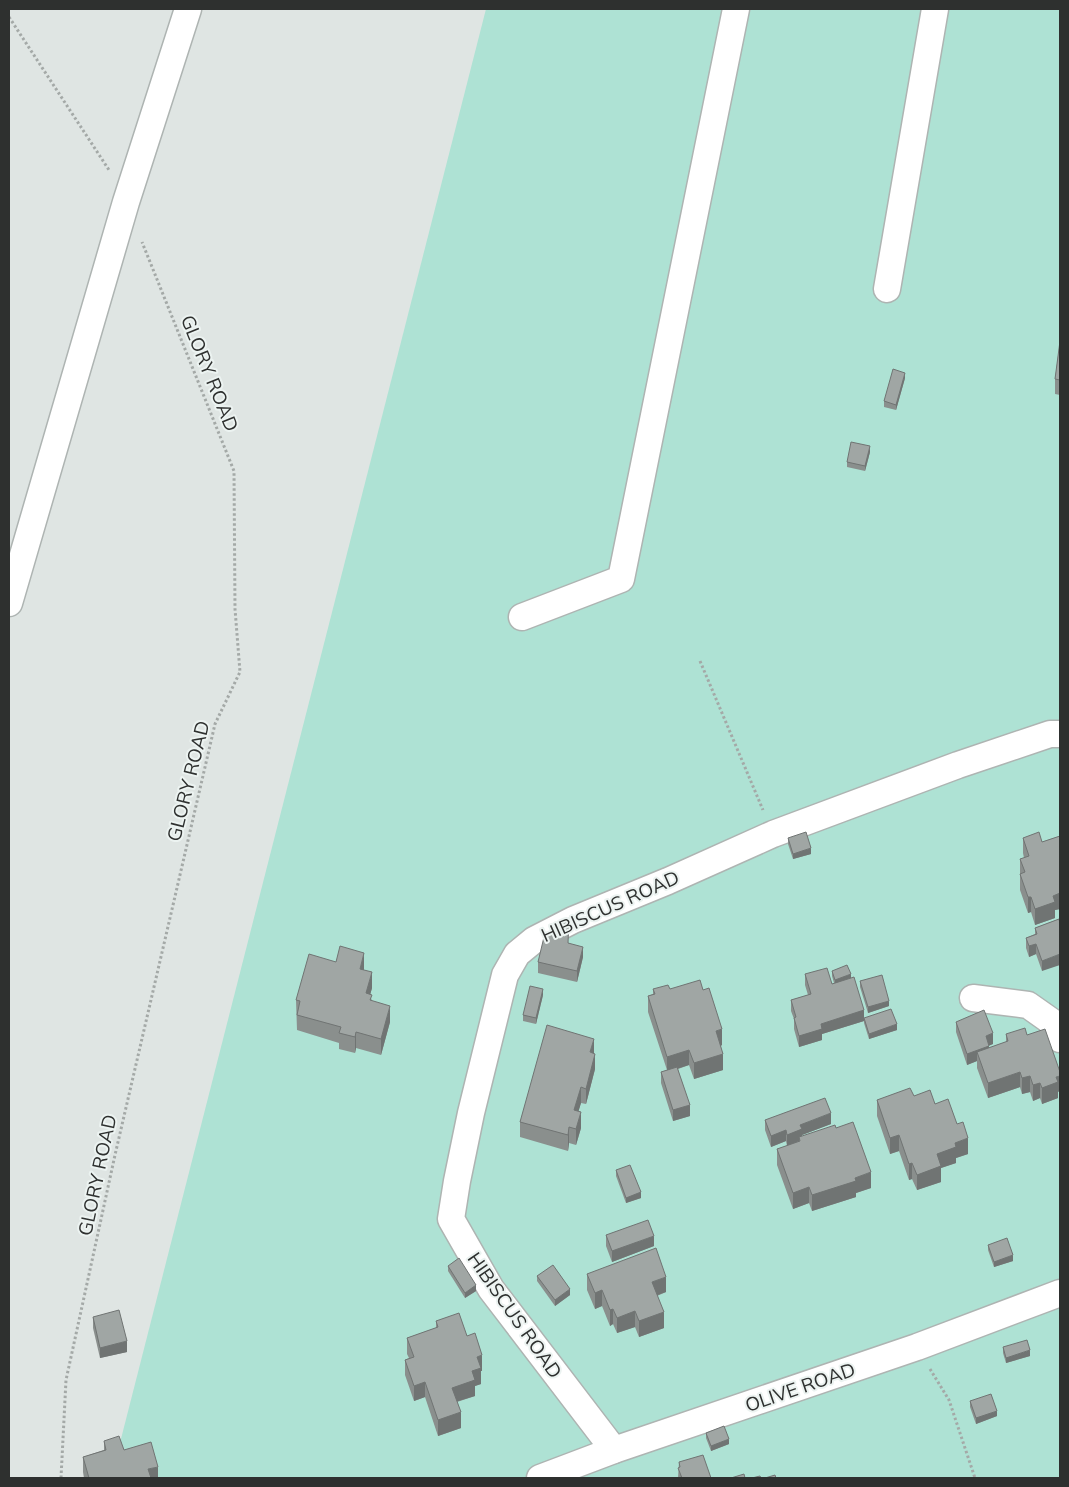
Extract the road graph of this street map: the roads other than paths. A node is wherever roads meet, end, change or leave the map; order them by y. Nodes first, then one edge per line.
1 (188, 9) edge
2 (736, 9) edge
3 (935, 9) edge
4 (887, 289) dead end
5 (9, 603) edge
6 (522, 617) dead end
7 (1060, 734) edge
8 (973, 998) dead end
9 (1060, 1039) edge
10 (1060, 1293) edge
11 (614, 1450) junction
12 (540, 1478) edge

1 - 5 street
2 - 6 street
3 - 4 street
7 - 11 street, HIBISCUS ROAD
8 - 9 street
10 - 11 street, OLIVE ROAD
11 - 12 street, OLIVE ROAD

